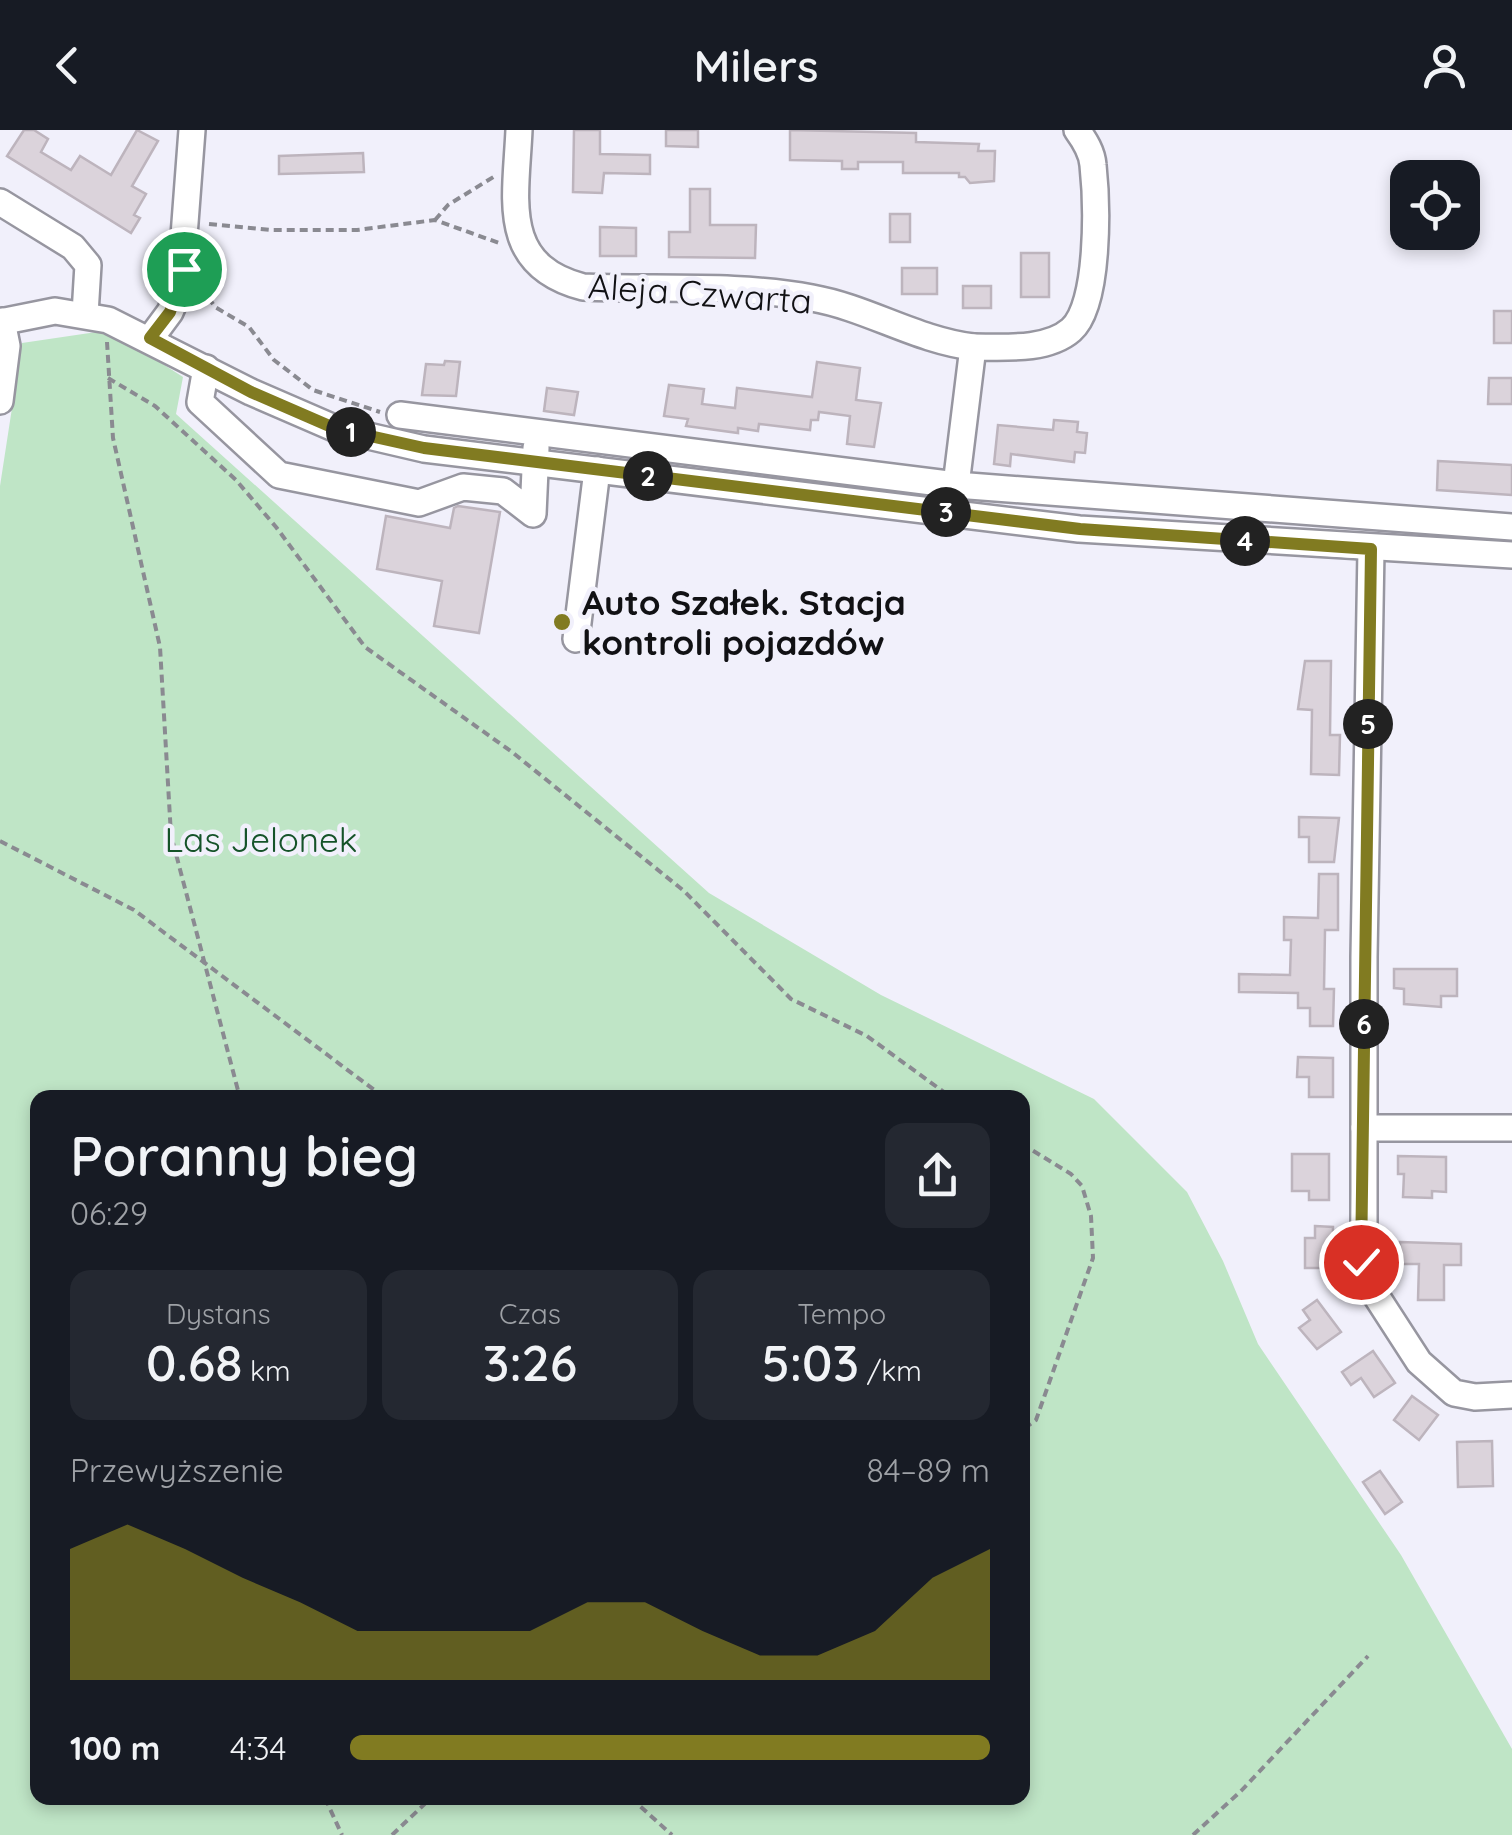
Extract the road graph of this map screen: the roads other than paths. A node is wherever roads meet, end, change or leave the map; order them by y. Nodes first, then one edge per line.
1 (192, 130) edge
2 (518, 130) edge
3 (1078, 130) edge
4 (0, 202) edge
5 (97, 318) junction
6 (1, 322) edge
7 (150, 338) junction
8 (973, 347) junction
9 (206, 368) junction
10 (0, 402) edge
11 (400, 416) road end
12 (538, 433) junction
13 (534, 462) junction
14 (597, 470) junction
15 (956, 485) junction
16 (1512, 527) edge
17 (1371, 549) junction
18 (1512, 555) edge
19 (576, 639) dead end
20 (1364, 1128) junction
21 (1512, 1128) edge
22 (1512, 1395) edge

1 - 7 street
2 - 8 street, Aleja Czwarta
3 - 8 street, Aleja Czwarta
4 - 5 street
5 - 6 street
5 - 7 street
6 - 10 street
7 - 9 street
8 - 15 street
9 - 13 street
9 - 13 street
11 - 12 street
12 - 13 street
12 - 15 street
13 - 14 street
14 - 17 street
14 - 19 street
15 - 16 street
17 - 18 street
17 - 20 street
20 - 21 street
20 - 22 street

